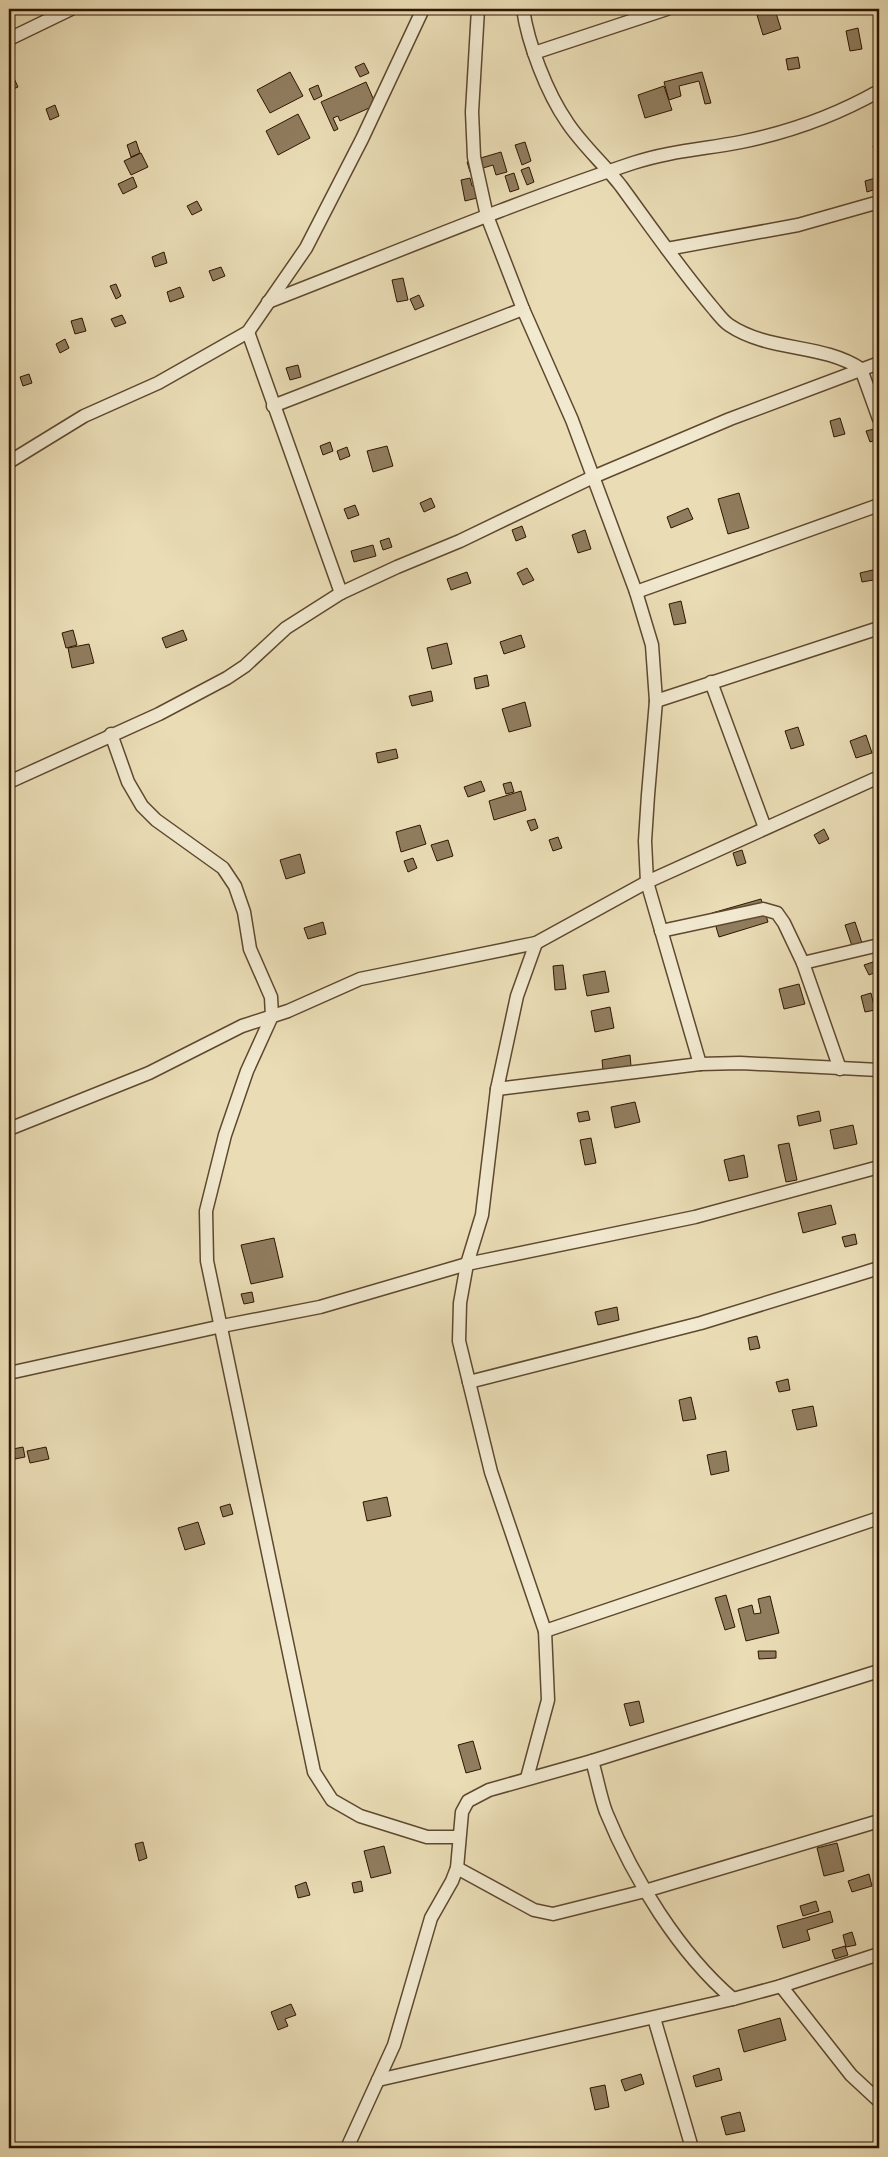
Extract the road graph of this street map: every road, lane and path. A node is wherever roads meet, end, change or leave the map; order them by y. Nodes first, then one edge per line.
1 (71, 9) edge
2 (423, 9) edge
3 (478, 9) edge
4 (523, 9) edge
5 (666, 9) edge
6 (9, 39) edge
7 (534, 53) junction
8 (879, 91) edge
9 (610, 171) junction
10 (879, 202) edge
11 (488, 216) junction
12 (667, 249) junction
13 (268, 302) junction
14 (523, 309) junction
15 (248, 332) junction
16 (879, 363) edge
17 (862, 369) junction
18 (273, 406) junction
19 (879, 419) edge
20 (9, 462) edge
21 (593, 477) junction
22 (879, 505) edge
23 (636, 592) junction
24 (341, 593) junction
25 (879, 628) edge
26 (711, 682) junction
27 (656, 700) junction
28 (111, 734) junction
29 (879, 777) edge
30 (9, 782) edge
31 (764, 828) junction
32 (647, 882) junction
33 (661, 931) junction
34 (536, 943) junction
35 (879, 945) edge
36 (803, 963) junction
37 (272, 1016) junction
38 (700, 1064) junction
39 (840, 1069) junction
40 (878, 1075) edge
41 (497, 1089) junction
42 (9, 1129) edge
43 (879, 1167) edge
44 (467, 1264) junction
45 (879, 1268) edge
46 (222, 1326) junction
47 (9, 1373) edge
48 (469, 1382) junction
49 (879, 1518) edge
50 (545, 1631) junction
51 (879, 1671) edge
52 (592, 1761) junction
53 (527, 1778) junction
54 (879, 1821) edge
55 (458, 1837) junction
56 (457, 1868) junction
57 (645, 1891) junction
58 (879, 1954) edge
59 (781, 1986) junction
60 (733, 1999) junction
61 (654, 2018) junction
62 (378, 2080) junction
63 (879, 2101) edge
64 (347, 2148) edge
65 (692, 2148) edge

1 - 6 street
2 - 13 street
3 - 11 street
4 - 7 street
5 - 7 street
7 - 9 street
8 - 9 street
9 - 11 street
9 - 12 street
10 - 12 street
11 - 13 street
11 - 14 street
12 - 17 street
13 - 15 street
14 - 18 street
14 - 21 street
15 - 18 street
15 - 20 street
16 - 17 street
17 - 19 street
17 - 21 street
18 - 24 street
21 - 23 street
21 - 24 street
22 - 23 street
23 - 27 street
24 - 28 street
25 - 26 street
26 - 27 street
26 - 31 street
27 - 32 street
28 - 30 street
28 - 37 street
29 - 31 street
31 - 32 street
32 - 33 street
32 - 34 street
33 - 36 street
33 - 38 street
34 - 37 street
34 - 41 street
35 - 36 street
36 - 39 street
37 - 42 street
37 - 46 street
38 - 39 street
38 - 41 street
39 - 40 street
41 - 44 street
43 - 44 street
44 - 46 street
44 - 48 street
45 - 48 street
46 - 47 street
46 - 55 street
48 - 50 street
49 - 50 street
50 - 53 street
51 - 52 street
52 - 53 street
52 - 57 street
53 - 55 street
54 - 57 street
55 - 56 street
56 - 57 street
56 - 62 street
57 - 60 street
58 - 59 street
59 - 60 street
59 - 63 street
60 - 61 street
61 - 62 street
61 - 65 street
62 - 64 street

